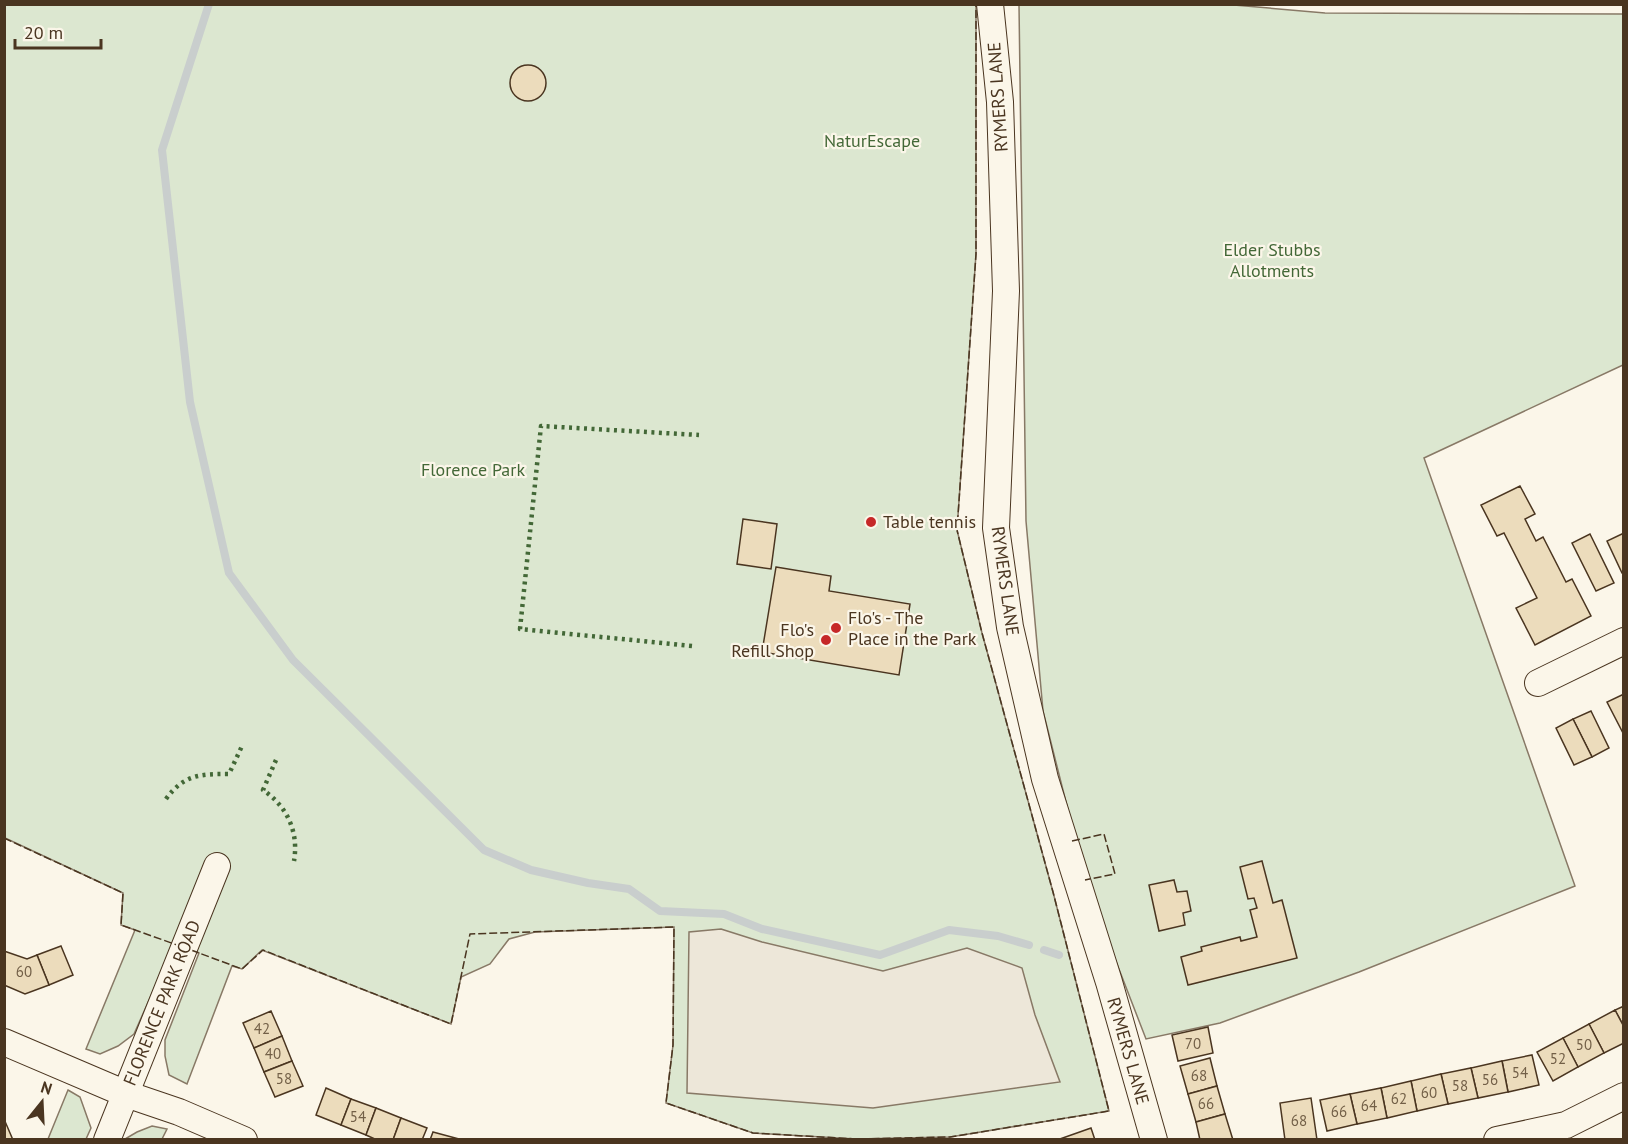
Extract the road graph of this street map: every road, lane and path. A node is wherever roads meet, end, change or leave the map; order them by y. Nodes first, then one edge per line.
1 (990, 4) edge
2 (1623, 642) edge
3 (1538, 683) dead end
4 (217, 866) dead end
5 (4, 1042) edge
6 (126, 1094) junction
7 (1623, 1096) edge
8 (1571, 1132) edge
9 (107, 1140) edge
10 (244, 1140) edge
11 (1154, 1140) edge
12 (1497, 1140) edge

1 - 11 street, RYMERS LANE
2 - 3 street
4 - 6 street, FLORENCE PARK ROAD
5 - 6 street
6 - 9 street, FLORENCE PARK ROAD
6 - 10 street
7 - 8 street
8 - 12 street

